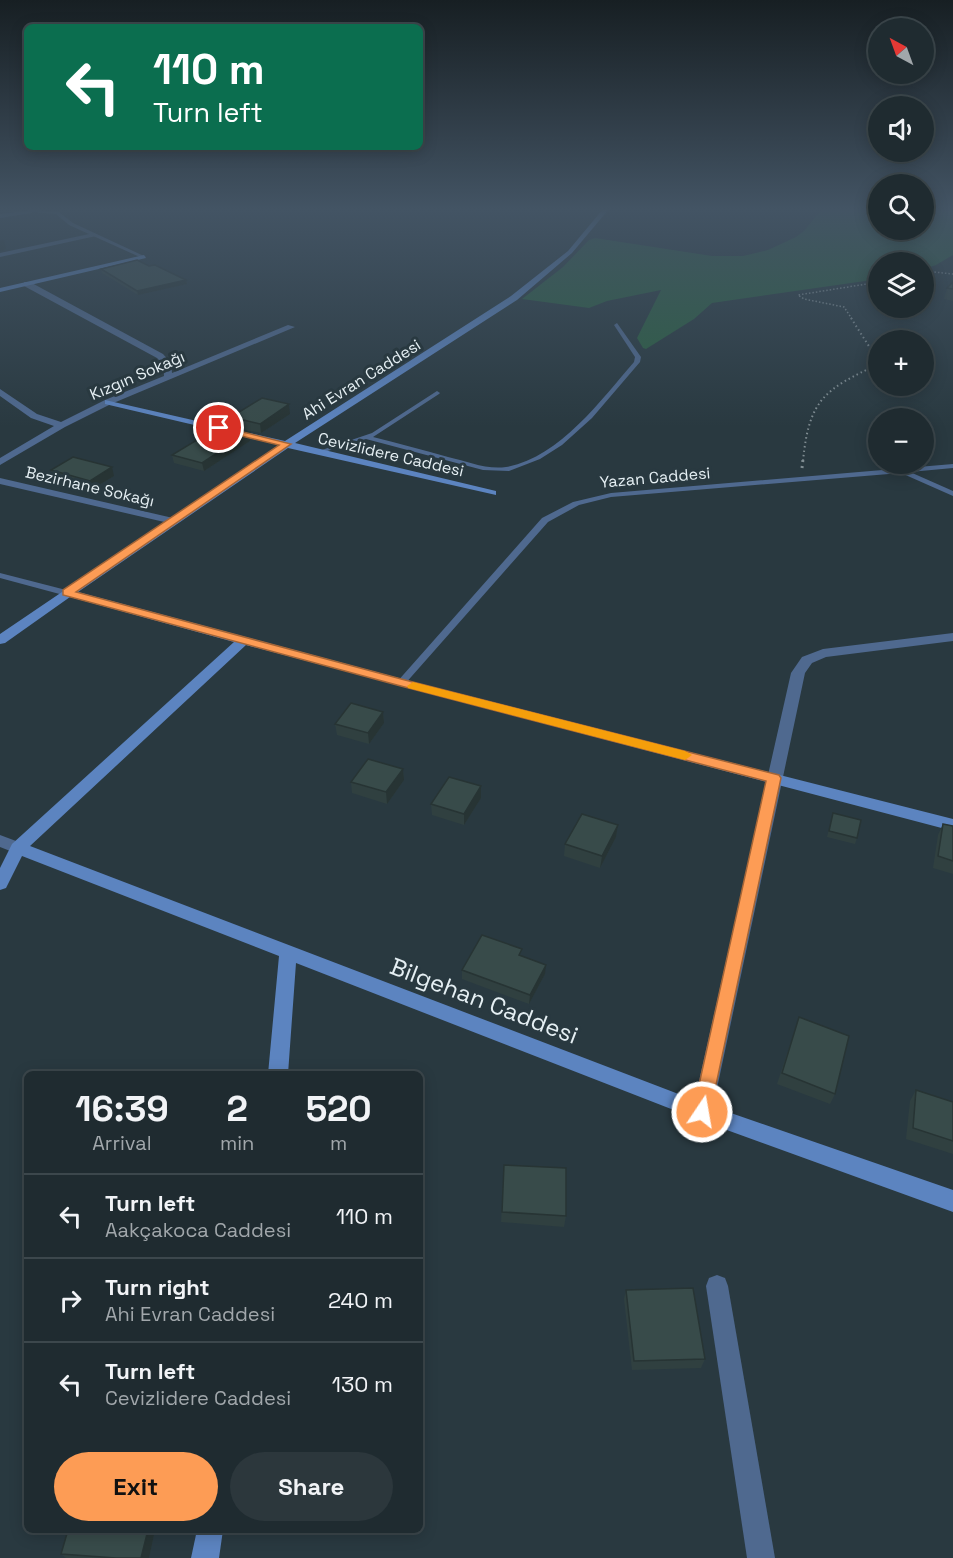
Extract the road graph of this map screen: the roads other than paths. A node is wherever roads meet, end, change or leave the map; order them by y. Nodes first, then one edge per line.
1 (37, 282) edge
2 (534, 282) edge
3 (27, 284) junction
4 (0, 290) edge
5 (616, 325) dead end
6 (291, 327) dead end
7 (168, 377) junction
8 (0, 392) edge
9 (437, 393) dead end
10 (108, 402) junction
11 (62, 425) junction
12 (366, 437) junction
13 (286, 444) junction
14 (319, 452) junction
15 (0, 462) edge
16 (953, 466) edge
17 (934, 468) edge
18 (868, 474) edge
19 (909, 474) edge
20 (0, 481) edge
21 (492, 493) dead end
22 (953, 494) edge
23 (173, 521) junction
24 (0, 575) edge
25 (67, 593) junction
26 (953, 637) edge
27 (0, 640) edge
28 (244, 640) junction
29 (401, 683) junction
30 (774, 778) junction
31 (953, 825) edge
32 (0, 841) edge
33 (18, 848) junction
34 (0, 884) edge
35 (288, 952) junction
36 (278, 1071) edge
37 (702, 1112) junction
38 (953, 1201) edge
39 (717, 1286) dead end
40 (209, 1533) edge
41 (205, 1558) edge
42 (761, 1558) edge

1 - 3 street
2 - 13 street, Ahi Evran Caddesi
3 - 4 street
3 - 7 street
5 - 12 lane
6 - 7 street, Kızgın Sokağı
7 - 10 street, Kızgın Sokağı
8 - 11 street
9 - 12 lane
10 - 11 street, Kızgın Sokağı
10 - 13 street, Cevizlidere Caddesi
11 - 15 street, Kızgın Sokağı
12 - 14 lane
13 - 14 street, Cevizlidere Caddesi
13 - 23 street, Ahi Evran Caddesi
14 - 21 street, Cevizlidere Caddesi
16 - 17 lane, Yazan Caddesi
18 - 29 lane, Yazan Caddesi
19 - 22 lane
20 - 23 street, Bezirhane Sokağı
23 - 25 street, Ahi Evran Caddesi
24 - 25 lane
25 - 27 street, Ahi Evran Caddesi
25 - 28 street
26 - 30 street
28 - 29 street
28 - 33 street
29 - 30 street
30 - 31 street
30 - 37 street
32 - 33 street, Bilgehan Caddesi
33 - 34 street
33 - 35 street, Bilgehan Caddesi
35 - 36 street
35 - 37 street, Bilgehan Caddesi
37 - 38 street, Bilgehan Caddesi
39 - 42 street
40 - 41 street

